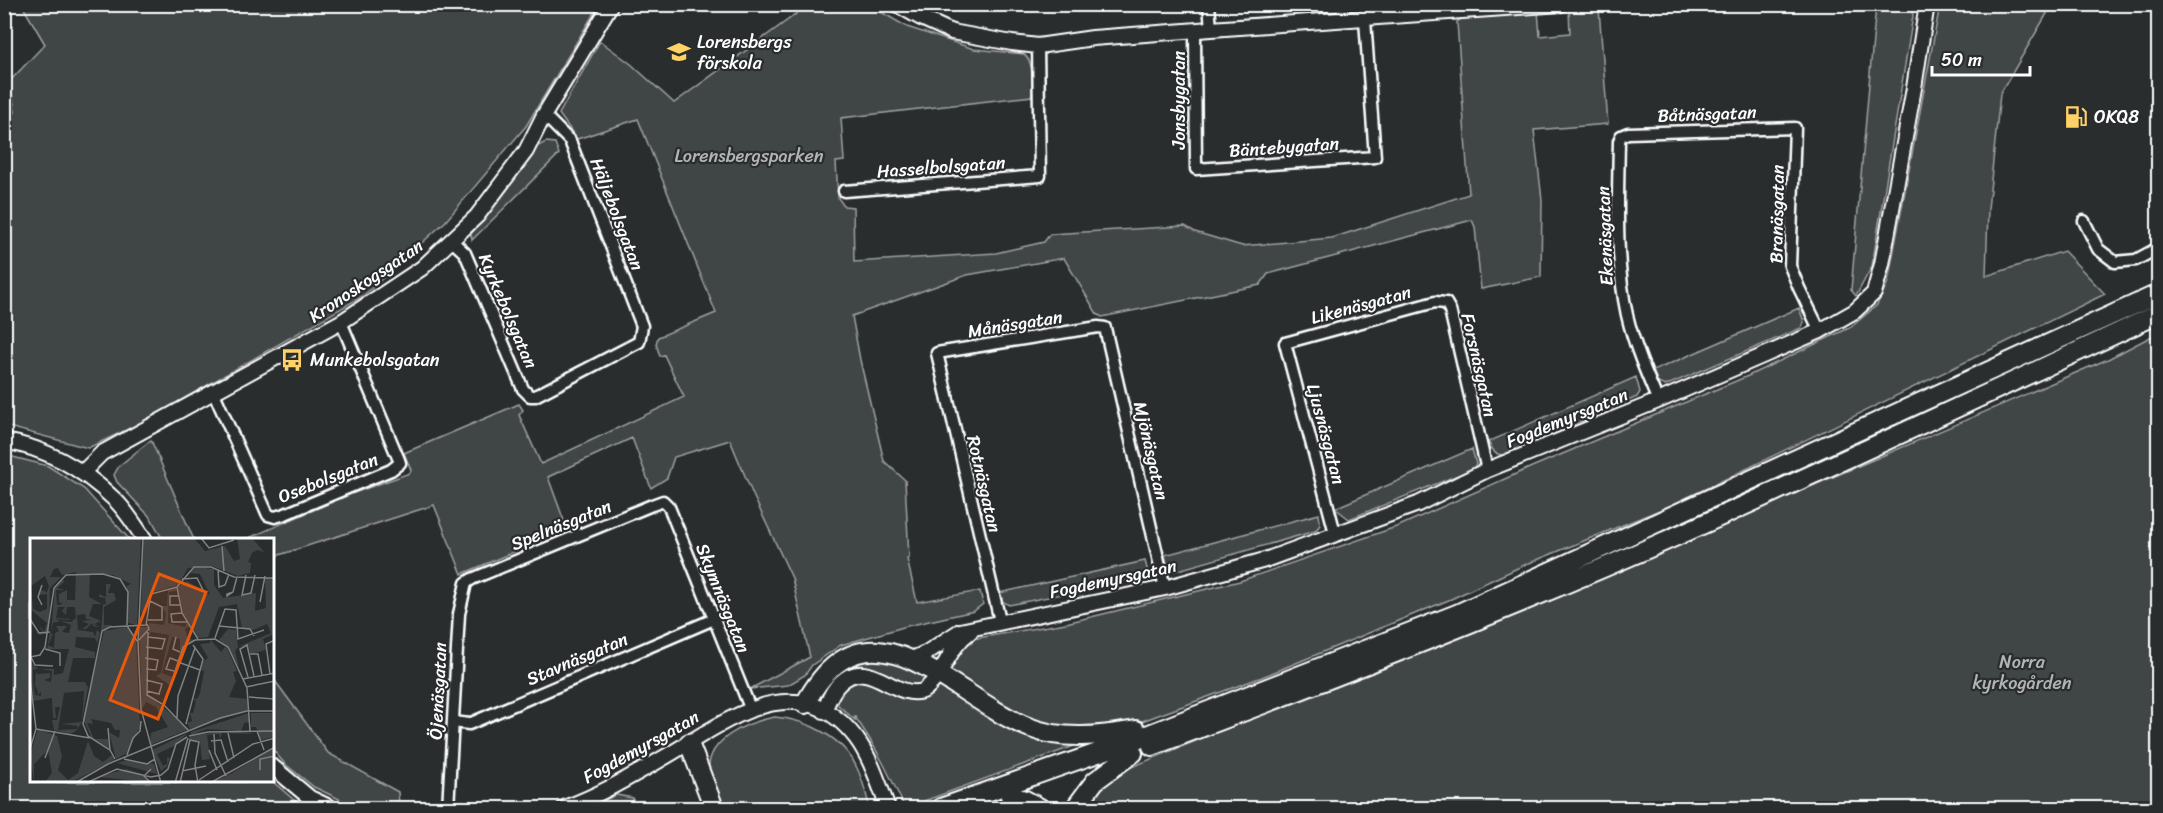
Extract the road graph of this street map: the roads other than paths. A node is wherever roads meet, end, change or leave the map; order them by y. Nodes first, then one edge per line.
1 (611, 4) edge
2 (896, 4) edge
3 (1209, 4) edge
4 (1561, 4) edge
5 (1927, 4) edge
6 (1365, 20) junction
7 (1211, 29) junction
8 (1195, 30) junction
9 (1038, 46) junction
10 (544, 115) junction
11 (1795, 128) joint
12 (1622, 136) joint
13 (1196, 169) joint
14 (844, 191) dead end
15 (2084, 221) dead end
16 (452, 241) junction
17 (2158, 248) edge
18 (2158, 294) edge
19 (1446, 303) joint
20 (2158, 314) edge
21 (341, 322) junction
22 (1098, 327) joint
23 (1820, 331) junction
24 (1285, 343) joint
25 (937, 353) joint
26 (214, 393) junction
27 (530, 396) joint
28 (1658, 401) junction
29 (4, 441) edge
30 (1487, 470) junction
31 (82, 473) junction
32 (663, 501) joint
33 (1335, 533) junction
34 (144, 538) edge
35 (472, 579) joint
36 (1165, 588) junction
37 (714, 619) junction
38 (999, 621) junction
39 (979, 626) junction
40 (912, 659) junction
41 (938, 674) junction
42 (805, 704) junction
43 (750, 708) junction
44 (824, 711) junction
45 (453, 722) junction
46 (1177, 723) junction
47 (688, 743) junction
48 (1133, 753) junction
49 (274, 768) edge
50 (1010, 796) junction
51 (331, 808) edge
52 (448, 808) edge
53 (564, 808) edge
54 (714, 808) edge
55 (888, 808) edge
56 (941, 808) edge
57 (972, 808) edge
58 (1040, 808) edge
59 (1075, 808) edge

1 - 10 street, Kronoskogsgatan
2 - 9 street
3 - 7 street
4 - 6 street
5 - 23 street, Fogdemyrsgatan
6 - 7 street
6 - 13 street, Bäntebygatan
7 - 8 street
8 - 9 street
8 - 13 street, Jonsbygatan
9 - 14 street, Hasselbolsgatan
10 - 16 street, Kronoskogsgatan
10 - 27 street, Häljebolsgatan
11 - 12 street, Båtnäsgatan
11 - 23 street, Branäsgatan
12 - 28 street, Ekenäsgatan
15 - 17 street
16 - 21 street, Kronoskogsgatan
16 - 27 street, Kyrkebolsgatan
18 - 46 main road
19 - 24 street, Likenäsgatan
19 - 30 street, Forsnäsgatan
20 - 48 main road
21 - 26 street, Kronoskogsgatan
21 - 26 street, Osebolsgatan
22 - 25 street, Månäsgatan
22 - 36 street, Mjönäsgatan
23 - 28 street, Fogdemyrsgatan
24 - 33 street, Ljusnäsgatan
25 - 38 street, Rotnäsgatan
26 - 31 street, Kronoskogsgatan
28 - 30 street, Fogdemyrsgatan
29 - 31 street
30 - 33 street, Fogdemyrsgatan
31 - 34 street
32 - 35 street, Spelnäsgatan
32 - 37 street, Skymnäsgatan
33 - 36 street, Fogdemyrsgatan
35 - 45 street, Öjenäsgatan
36 - 38 street, Fogdemyrsgatan
37 - 43 street, Skymnäsgatan
37 - 45 street, Stavnäsgatan
38 - 39 street, Fogdemyrsgatan
39 - 40 street, Fogdemyrsgatan
39 - 41 street, Fogdemyrsgatan
40 - 41 main road
40 - 42 main road
41 - 44 street, Fogdemyrsgatan
41 - 46 main road
42 - 43 street, Fogdemyrsgatan
42 - 44 street, Fogdemyrsgatan
43 - 47 street, Fogdemyrsgatan
44 - 55 street, Fogdemyrsgatan
45 - 52 street, Öjenäsgatan
46 - 56 main road
47 - 53 street, Fogdemyrsgatan
47 - 54 main road
48 - 50 main road
48 - 59 main road
49 - 51 street
50 - 57 main road
50 - 58 main road

